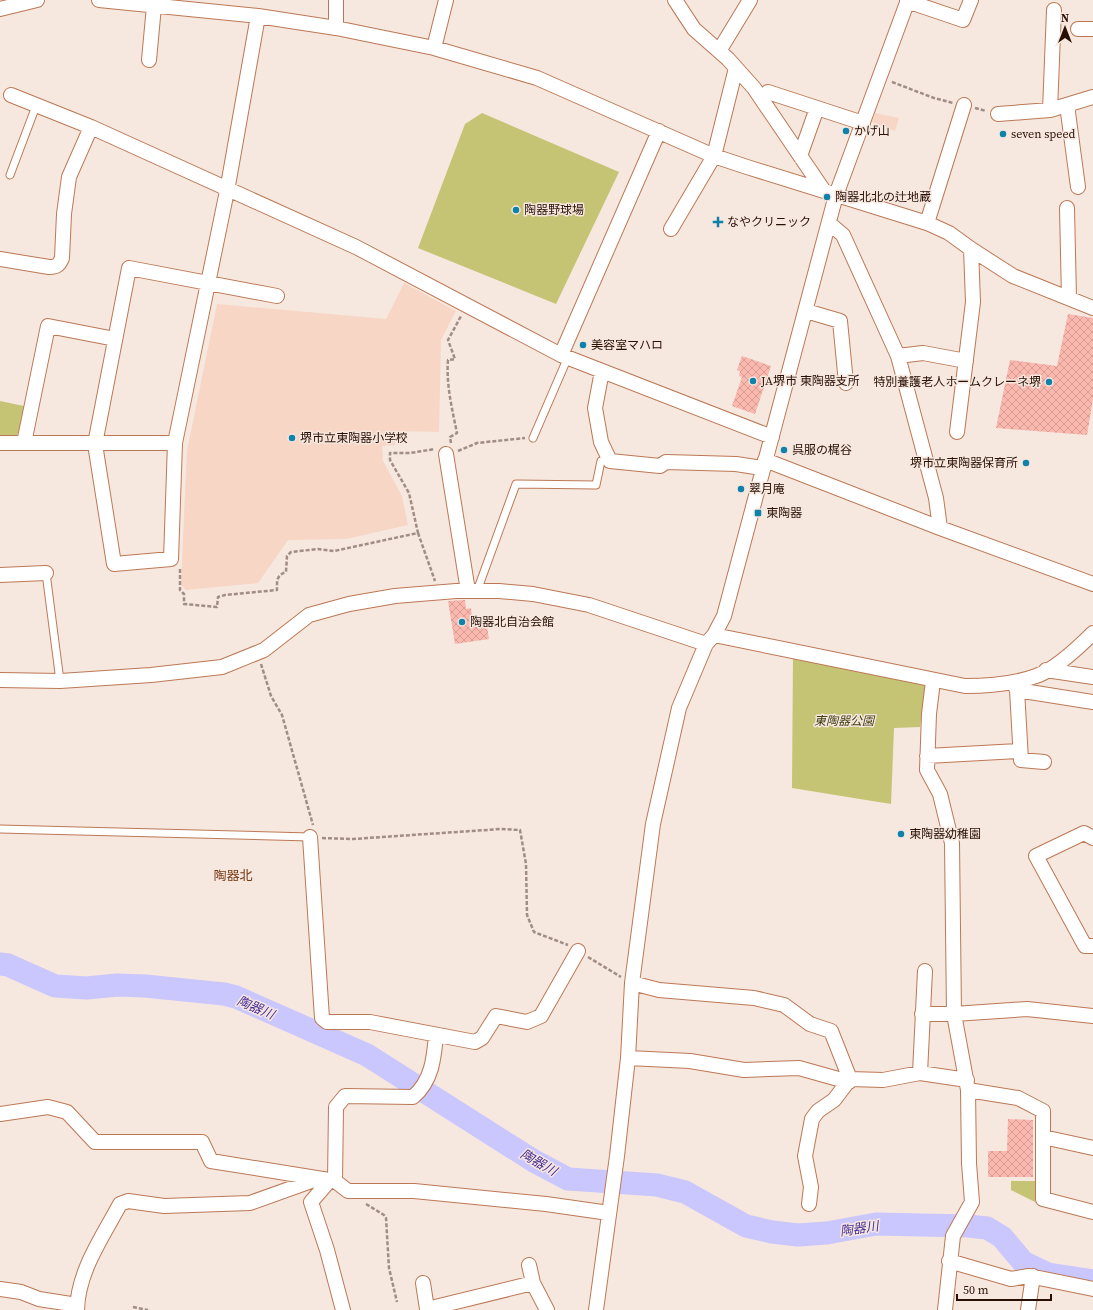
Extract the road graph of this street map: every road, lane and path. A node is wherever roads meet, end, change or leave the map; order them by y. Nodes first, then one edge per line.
1 (37, 0) edge
2 (99, 0) edge
3 (336, 0) edge
4 (446, 0) edge
5 (675, 0) edge
6 (750, 0) edge
7 (971, 0) edge
8 (907, 1) edge
9 (154, 6) junction
10 (0, 9) edge
11 (1054, 10) dead end
12 (258, 16) junction
13 (336, 28) junction
14 (1078, 29) dead end
15 (1093, 29) edge
16 (434, 48) junction
17 (719, 51) junction
18 (149, 60) dead end
19 (736, 68) junction
20 (879, 77) junction
21 (768, 92) dead end
22 (11, 95) dead end
23 (1093, 98) edge
24 (964, 105) junction
25 (1067, 105) junction
26 (36, 106) junction
27 (817, 108) junction
28 (1050, 110) junction
29 (998, 114) joint
30 (863, 123) junction
31 (91, 128) junction
32 (659, 131) junction
33 (714, 156) junction
34 (800, 156) junction
35 (10, 175) dead end
36 (1078, 187) dead end
37 (227, 190) junction
38 (830, 193) junction
39 (1067, 208) dead end
40 (927, 223) junction
41 (830, 224) junction
42 (671, 229) dead end
43 (971, 249) junction
44 (0, 259) edge
45 (208, 283) junction
46 (277, 296) dead end
47 (1069, 298) junction
48 (468, 306) junction
49 (1093, 308) edge
50 (806, 311) junction
51 (115, 339) junction
52 (564, 356) junction
53 (898, 356) junction
54 (966, 361) junction
55 (602, 371) junction
56 (846, 383) dead end
57 (957, 432) dead end
58 (772, 437) junction
59 (534, 438) joint
60 (0, 443) edge
61 (24, 443) junction
62 (175, 443) junction
63 (95, 444) junction
64 (445, 449) junction
65 (610, 461) junction
66 (764, 464) junction
67 (940, 528) junction
68 (418, 533) junction
69 (180, 569) dead end
70 (46, 573) joint
71 (0, 575) edge
72 (1093, 584) edge
73 (472, 591) junction
74 (438, 592) junction
75 (1093, 633) edge
76 (710, 639) junction
77 (258, 652) junction
78 (1046, 670) junction
79 (1093, 677) edge
80 (0, 680) edge
81 (60, 681) junction
82 (933, 681) junction
83 (1015, 686) junction
84 (1093, 702) edge
85 (1020, 751) junction
86 (927, 756) junction
87 (1044, 762) dead end
88 (0, 829) edge
89 (312, 835) junction
90 (1093, 838) edge
91 (1093, 946) edge
92 (578, 951) junction
93 (925, 971) dead end
94 (632, 983) junction
95 (922, 1014) junction
96 (954, 1014) junction
97 (1093, 1016) edge
98 (436, 1036) junction
99 (628, 1058) junction
100 (920, 1074) junction
101 (849, 1080) junction
102 (968, 1085) junction
103 (0, 1114) edge
104 (1043, 1137) junction
105 (1093, 1148) edge
106 (328, 1180) junction
107 (361, 1191) junction
108 (809, 1204) dead end
109 (1093, 1212) edge
110 (609, 1213) junction
111 (950, 1261) junction
112 (529, 1265) dead end
113 (1033, 1276) junction
114 (423, 1283) dead end
115 (533, 1283) junction
116 (0, 1289) edge
117 (1093, 1289) edge
118 (397, 1302) dead end
119 (77, 1307) edge
120 (133, 1307) dead end
121 (148, 1310) edge
122 (342, 1310) edge
123 (547, 1310) edge
124 (596, 1310) edge
125 (945, 1310) edge
126 (1028, 1310) edge

1 - 10 street
2 - 9 street
3 - 13 street
4 - 16 street
5 - 17 street
6 - 17 street
7 - 8 street
8 - 20 street
9 - 12 street
9 - 18 street
11 - 28 street
12 - 13 street
12 - 37 street
13 - 16 street
14 - 15 street
16 - 32 street
17 - 19 street
19 - 33 street
19 - 34 street
20 - 24 path
20 - 30 street
21 - 27 street
22 - 26 street
23 - 25 street
24 - 29 path
24 - 40 street
25 - 28 street
25 - 36 street
26 - 31 street
26 - 35 lane
27 - 30 street
27 - 34 street
28 - 29 street
30 - 38 street
31 - 37 street
31 - 44 street
32 - 33 street
32 - 52 street
33 - 38 street
33 - 42 street
34 - 38 street
37 - 45 street
37 - 48 street
38 - 40 street
38 - 41 street
39 - 47 street
40 - 43 street
41 - 50 street
41 - 53 street
43 - 47 street
43 - 54 street
45 - 46 street
45 - 51 street
45 - 62 street
47 - 49 street
48 - 52 street
48 - 64 path
50 - 56 street
50 - 58 street
51 - 61 street
51 - 63 street
52 - 55 street
52 - 59 lane
53 - 54 street
53 - 67 street
54 - 57 street
55 - 58 street
55 - 65 street
58 - 66 street
59 - 64 path
60 - 61 street
61 - 63 street
62 - 63 street
62 - 63 street
64 - 68 path
64 - 73 street
65 - 66 street
65 - 73 lane
66 - 67 street
66 - 76 street
67 - 72 street
68 - 69 path
68 - 74 path
70 - 71 street
70 - 81 lane
73 - 74 street
73 - 76 street
74 - 77 street
75 - 78 street
76 - 82 street
76 - 94 street
77 - 81 street
77 - 89 path
78 - 79 street
78 - 83 street
80 - 81 street
82 - 83 street
82 - 86 street
83 - 84 street
83 - 85 street
85 - 86 street
85 - 87 street
86 - 96 street
88 - 89 lane
89 - 92 path
89 - 98 street
90 - 91 street
92 - 94 path
92 - 98 street
93 - 95 street
94 - 99 street
94 - 101 street
95 - 96 street
95 - 100 street
96 - 97 street
96 - 102 street
98 - 106 street
99 - 101 street
99 - 110 street
100 - 101 street
100 - 102 street
101 - 108 street
102 - 104 street
102 - 111 street
103 - 106 street
104 - 105 street
104 - 109 street
106 - 107 street
106 - 119 street
106 - 122 street
107 - 110 street
107 - 118 path
110 - 124 street
111 - 113 street
111 - 125 street
112 - 115 street
113 - 117 street
113 - 126 street
114 - 115 street
115 - 123 street
116 - 119 street
120 - 121 path

